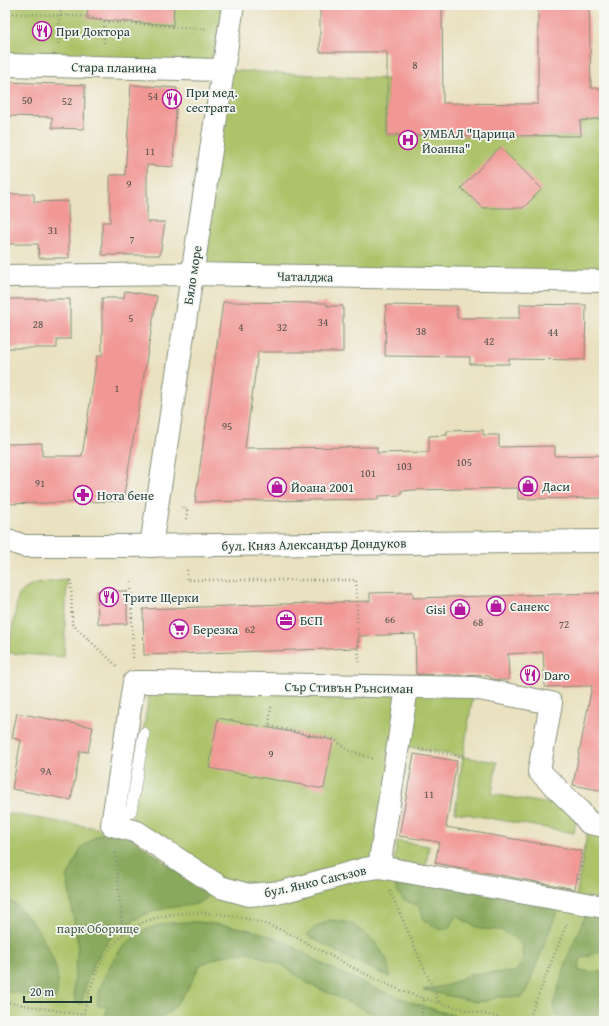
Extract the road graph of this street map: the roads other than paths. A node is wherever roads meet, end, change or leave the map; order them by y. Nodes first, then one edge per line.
1 (233, 5) edge
2 (5, 65) edge
3 (223, 70) junction
4 (192, 274) junction
5 (5, 276) edge
6 (604, 281) edge
7 (604, 541) edge
8 (11, 546) edge
9 (150, 546) junction
10 (407, 688) junction
11 (144, 732) dead end
12 (112, 825) junction
13 (596, 825) edge
14 (379, 867) junction
15 (604, 907) edge

1 - 3 street, Бяло море
2 - 3 street, Стара планина
3 - 4 street, Бяло море
4 - 5 street, Чаталджа
4 - 6 street, Чаталджа
4 - 9 street, Бяло море
7 - 9 street, бул. Княз Александър Дондуков
8 - 9 street, бул. Княз Александър Дондуков
10 - 12 street, Сър Стивън Рънсиман
10 - 13 street, Сър Стивън Рънсиман
10 - 14 street
11 - 12 lane
12 - 14 street, бул. Янко Сакъзов
14 - 15 street, бул. Янко Сакъзов

